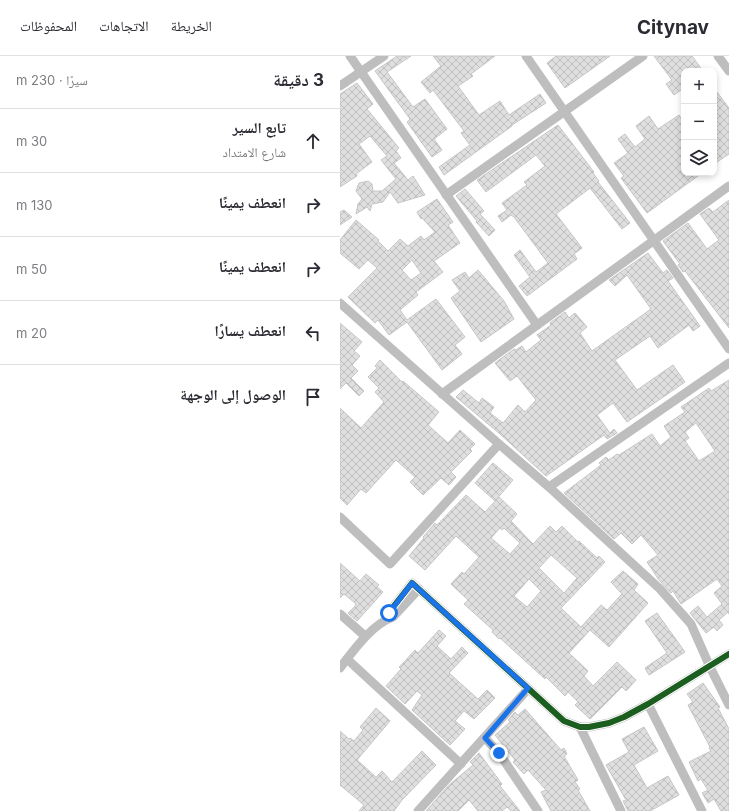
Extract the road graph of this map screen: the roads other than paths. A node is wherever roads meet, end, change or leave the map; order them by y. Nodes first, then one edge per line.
1 (350, 56) edge
2 (384, 56) edge
3 (526, 56) edge
4 (643, 56) edge
5 (718, 56) edge
6 (729, 71) edge
7 (361, 72) junction
8 (340, 86) edge
9 (565, 111) junction
10 (729, 186) edge
11 (446, 195) junction
12 (654, 240) junction
13 (340, 304) edge
14 (537, 325) junction
15 (729, 348) edge
16 (729, 363) edge
17 (442, 394) junction
18 (499, 444) junction
19 (549, 487) junction
20 (340, 517) edge
21 (340, 614) edge
22 (365, 636) junction
23 (729, 654) edge
24 (347, 659) junction
25 (710, 667) junction
26 (340, 668) edge
27 (528, 688) junction
28 (648, 704) junction
29 (729, 705) edge
30 (580, 727) junction
31 (485, 738) junction
32 (461, 764) junction
33 (418, 811) edge
34 (538, 811) edge
35 (621, 811) edge
36 (702, 811) edge

1 - 7 street
2 - 7 street
3 - 9 street
4 - 9 street
5 - 6 street
7 - 8 street
7 - 11 street
9 - 11 street
9 - 12 street
10 - 12 street
11 - 14 street
12 - 14 street
12 - 15 street
13 - 17 street
14 - 17 street
16 - 19 street
17 - 18 street
18 - 19 street
18 - 20 street
19 - 25 street
21 - 22 street
22 - 24 street
22 - 27 street
23 - 25 street
24 - 26 street
24 - 32 street
25 - 28 street
25 - 29 street
27 - 30 street
27 - 31 street
28 - 30 street
28 - 36 street
30 - 35 street
31 - 32 street
31 - 34 street
32 - 33 street

